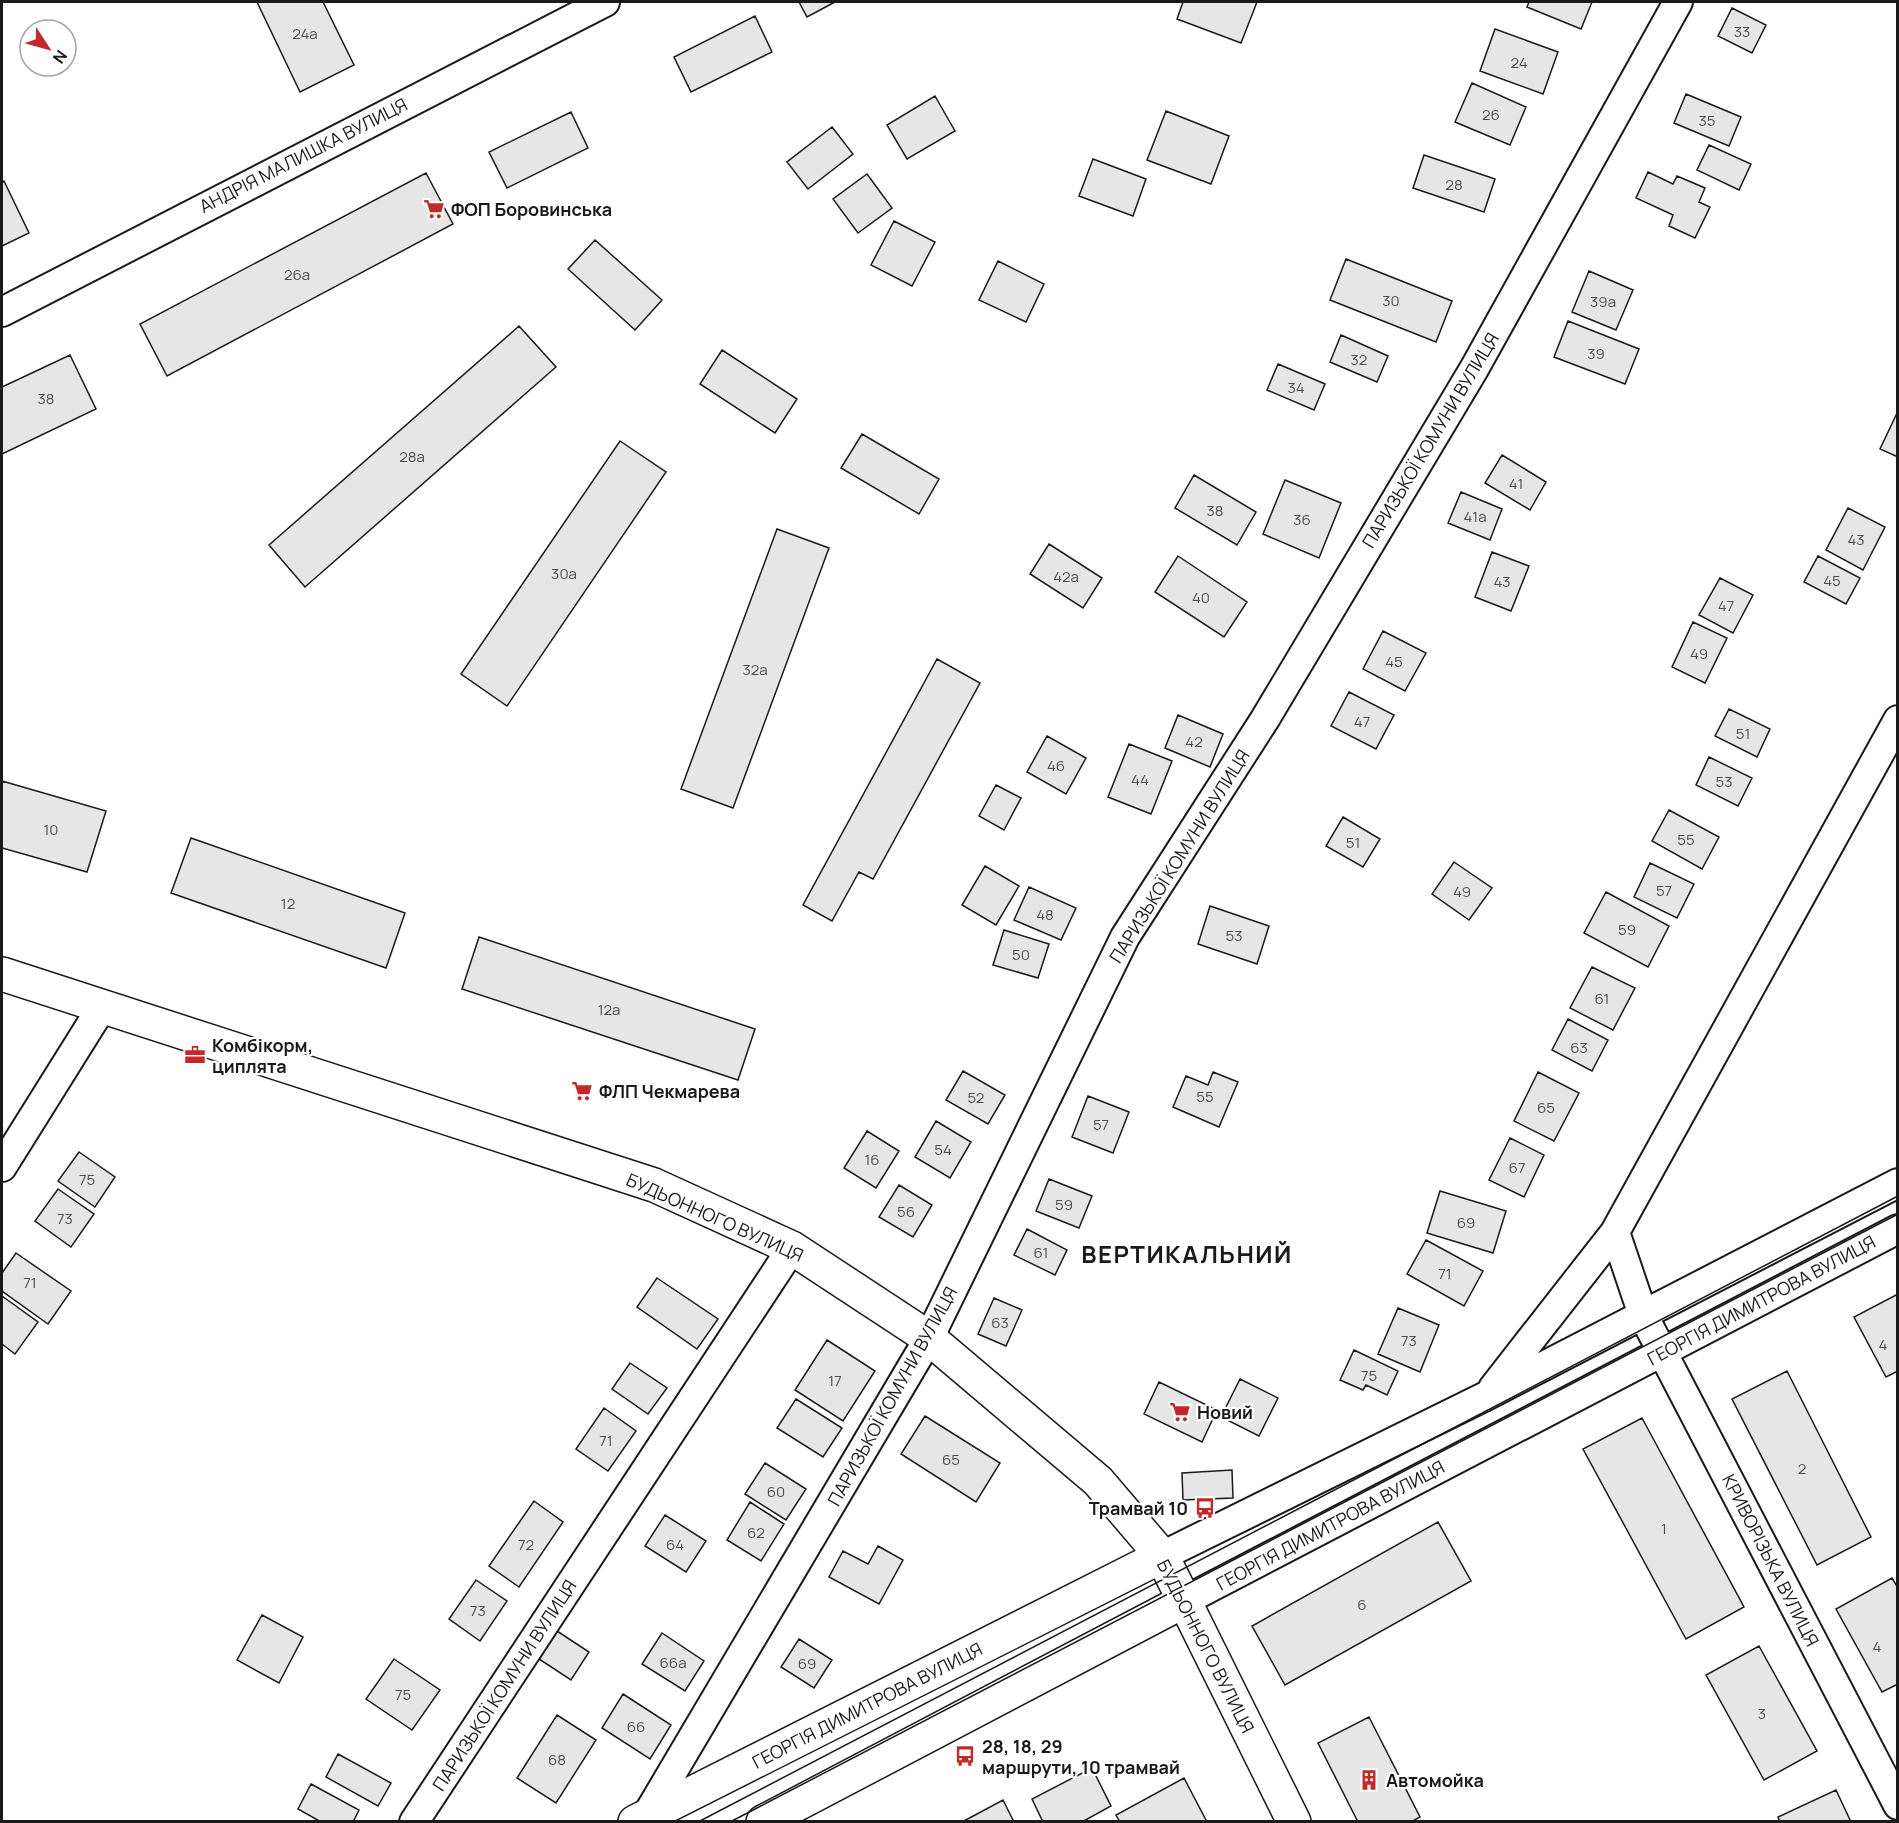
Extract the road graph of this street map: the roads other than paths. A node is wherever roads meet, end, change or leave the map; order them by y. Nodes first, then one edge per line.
1 (605, 2) edge
2 (1678, 2) edge
3 (2, 312) edge
4 (1898, 720) edge
5 (2, 974) edge
6 (102, 1007) junction
7 (2, 1167) edge
8 (1898, 1183) edge
9 (1898, 1229) edge
10 (1615, 1232) junction
11 (792, 1248) junction
12 (1643, 1316) junction
13 (929, 1338) junction
14 (1662, 1352) junction
15 (1486, 1396) junction
16 (1162, 1556) junction
17 (1184, 1601) junction
18 (1898, 1805) edge
19 (641, 1818) edge
20 (414, 1821) edge
21 (763, 1821) edge
22 (1294, 1821) edge

1 - 3 street, АНДРІЯ МАЛИШКА ВУЛИЦЯ
2 - 13 street, ПАРИЗЬКОЇ КОМУНИ ВУЛИЦЯ
4 - 10 street, ГЕОРГІЯ ДИМИТРОВА ВУЛИЦЯ
5 - 6 main road, БУДЬОННОГО ВУЛИЦЯ
6 - 7 street
6 - 11 main road, БУДЬОННОГО ВУЛИЦЯ
8 - 12 street, ГЕОРГІЯ ДИМИТРОВА ВУЛИЦЯ
9 - 14 street, ГЕОРГІЯ ДИМИТРОВА ВУЛИЦЯ
10 - 12 street
10 - 15 street, ГЕОРГІЯ ДИМИТРОВА ВУЛИЦЯ
11 - 13 main road, БУДЬОННОГО ВУЛИЦЯ
11 - 20 street, ПАРИЗЬКОЇ КОМУНИ ВУЛИЦЯ
12 - 14 street, КРИВОРІЗЬКА ВУЛИЦЯ
12 - 15 street, ГЕОРГІЯ ДИМИТРОВА ВУЛИЦЯ
13 - 16 main road, БУДЬОННОГО ВУЛИЦЯ
13 - 19 street, ПАРИЗЬКОЇ КОМУНИ ВУЛИЦЯ
14 - 17 street, ГЕОРГІЯ ДИМИТРОВА ВУЛИЦЯ
14 - 18 street, КРИВОРІЗЬКА ВУЛИЦЯ
15 - 16 street, ГЕОРГІЯ ДИМИТРОВА ВУЛИЦЯ
16 - 17 main road, БУДЬОННОГО ВУЛИЦЯ
16 - 19 main road, ГЕОРГІЯ ДИМИТРОВА ВУЛИЦЯ
17 - 21 main road, ГЕОРГІЯ ДИМИТРОВА ВУЛИЦЯ
17 - 22 main road, БУДЬОННОГО ВУЛИЦЯ

